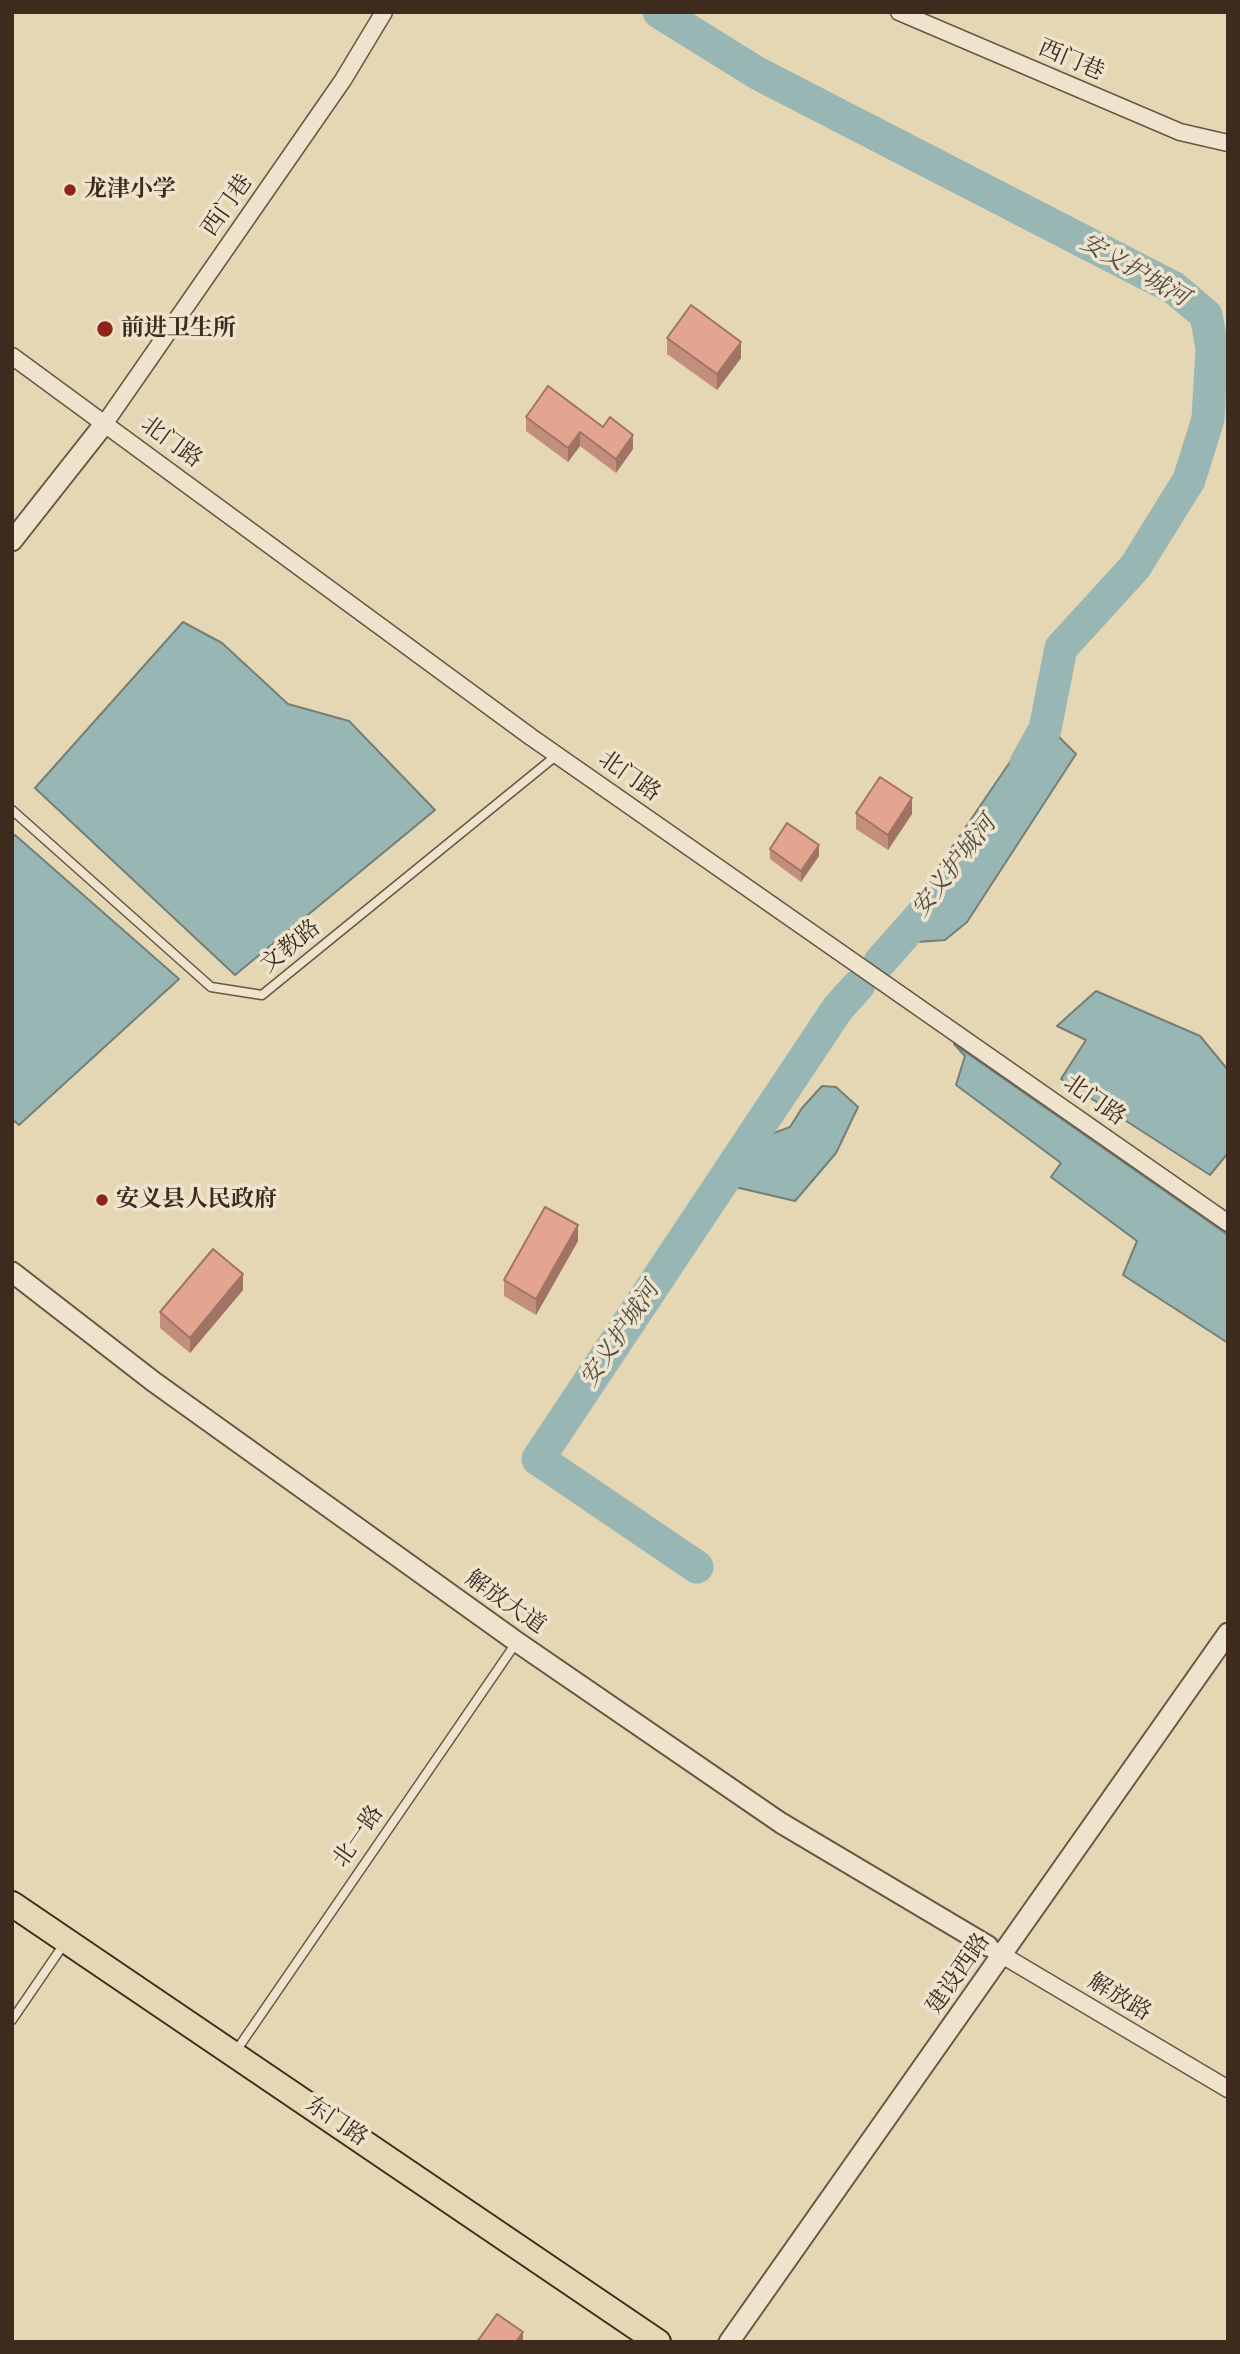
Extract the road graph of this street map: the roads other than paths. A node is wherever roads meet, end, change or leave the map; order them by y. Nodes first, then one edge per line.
1 (384, 12) edge
2 (899, 12) edge
3 (1228, 143) edge
4 (12, 356) edge
5 (105, 423) junction
6 (12, 541) edge
7 (557, 755) junction
8 (12, 810) edge
9 (1228, 1223) edge
10 (12, 1272) edge
11 (1228, 1633) edge
12 (517, 1642) junction
13 (12, 1904) edge
14 (67, 1940) junction
15 (995, 1950) junction
16 (12, 2020) edge
17 (234, 2053) junction
18 (1228, 2089) edge
19 (658, 2342) edge
20 (729, 2342) edge

1 - 5 street, 西门巷
2 - 3 street, 西门巷
4 - 5 street, 北门路
5 - 6 street
5 - 7 street, 北门路
7 - 8 lane, 文教路
7 - 9 street, 北门路
10 - 12 street, 解放大道
11 - 15 street, 建设西路
12 - 15 street, 解放大道
12 - 17 lane, 北一路
13 - 14 main road, 东门路
14 - 16 lane
14 - 17 main road, 东门路
15 - 18 street, 解放路
15 - 20 street, 建设西路
17 - 19 main road, 东门路

